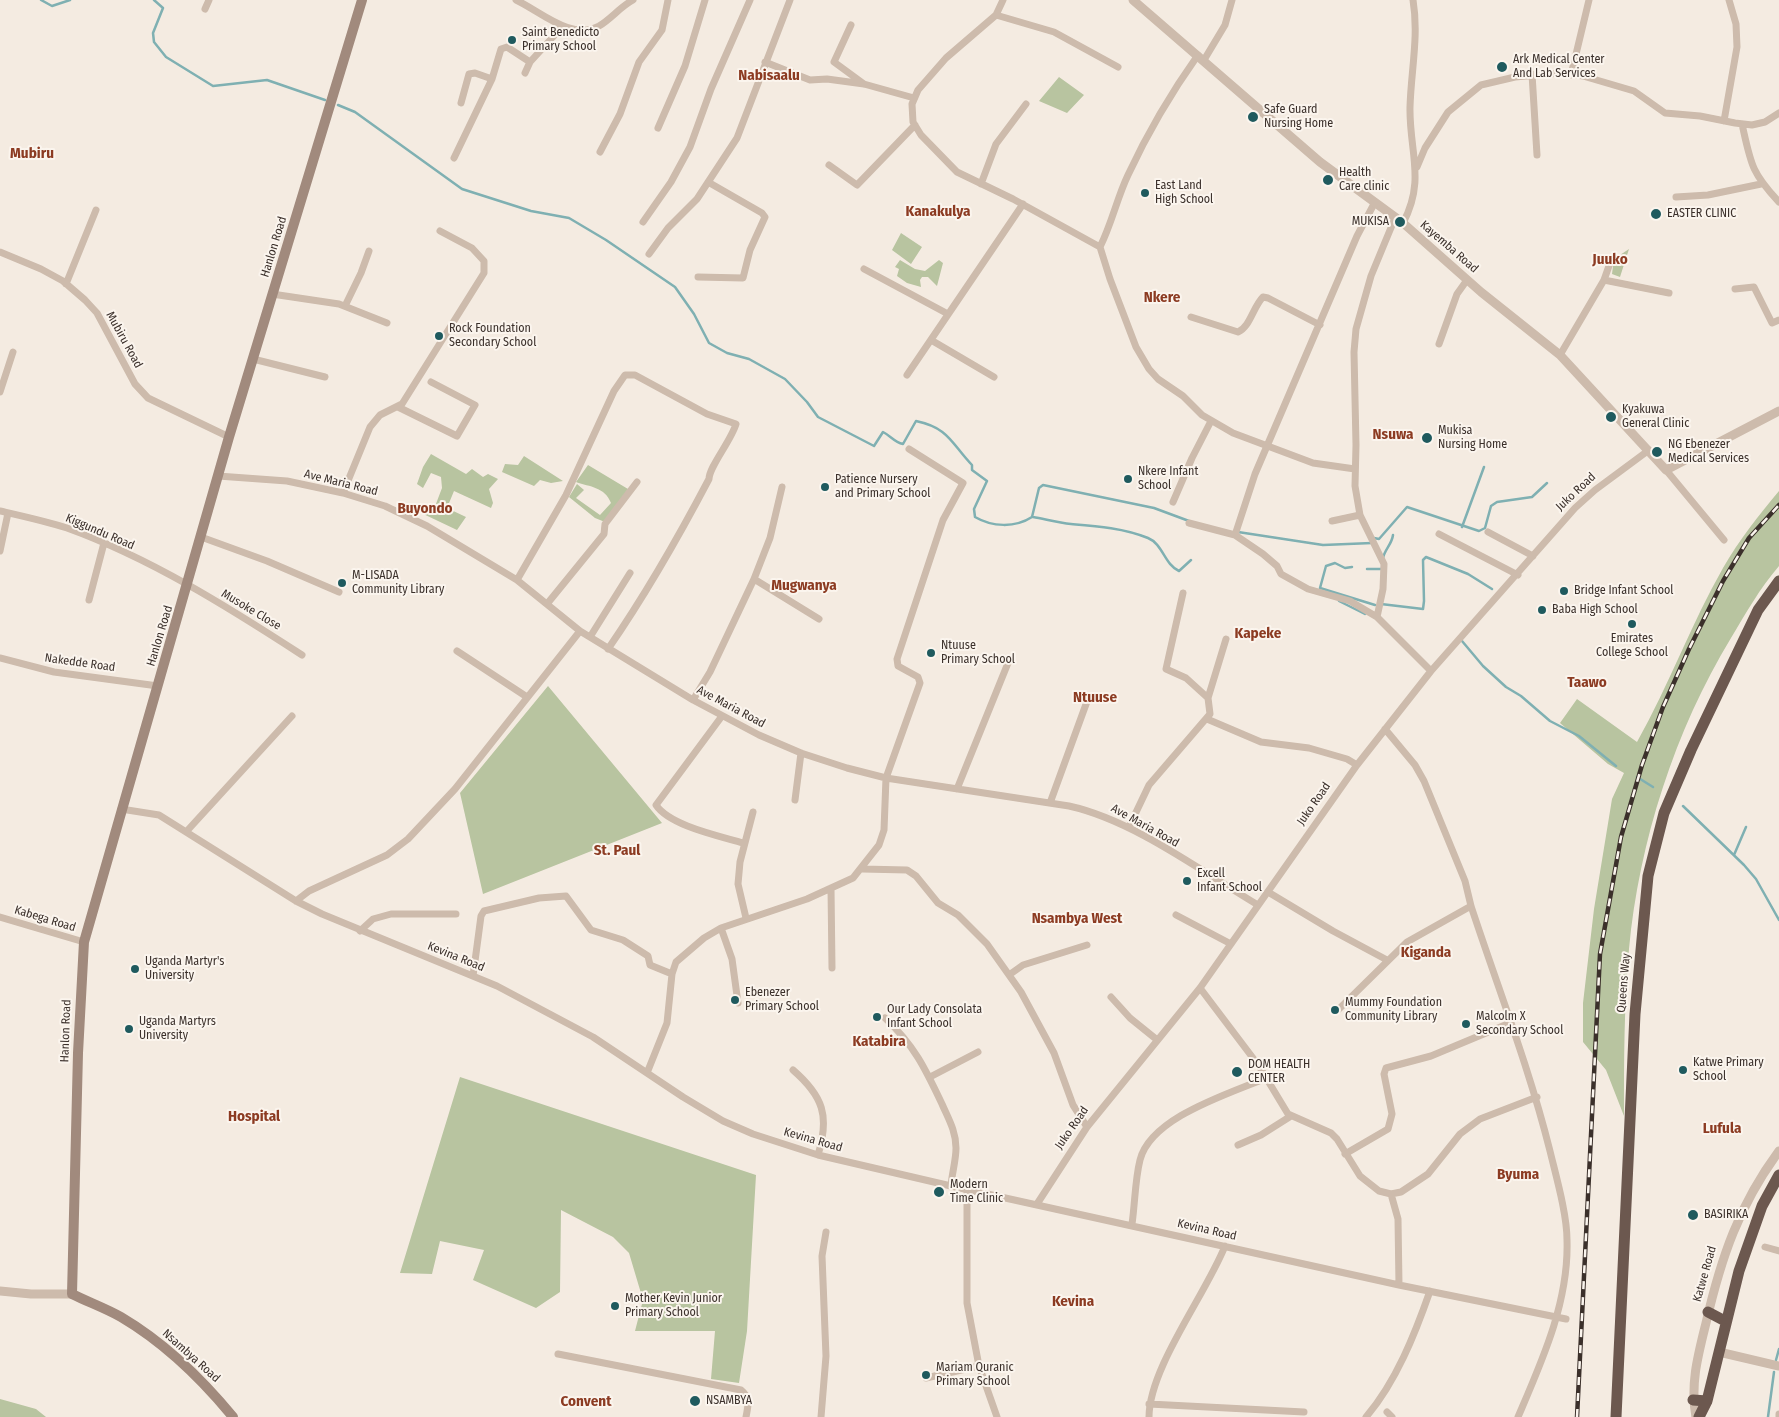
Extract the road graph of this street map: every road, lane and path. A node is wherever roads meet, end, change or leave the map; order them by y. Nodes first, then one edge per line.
1 (209, 0) edge
2 (362, 0) edge
3 (516, 0) edge
4 (633, 0) edge
5 (668, 0) edge
6 (705, 0) edge
7 (750, 0) edge
8 (790, 0) edge
9 (1004, 0) edge
10 (1133, 0) edge
11 (1232, 0) edge
12 (1413, 0) edge
13 (1589, 0) edge
14 (1730, 0) edge
15 (529, 3) edge
16 (204, 10) dead end
17 (996, 15) junction
18 (851, 25) dead end
19 (563, 26) junction
20 (1201, 58) junction
21 (530, 62) junction
22 (765, 62) junction
23 (1118, 67) dead end
24 (525, 73) dead end
25 (1532, 74) junction
26 (1571, 74) junction
27 (492, 79) junction
28 (864, 84) junction
29 (914, 98) junction
30 (461, 103) dead end
31 (1026, 104) dead end
32 (1779, 113) edge
33 (1724, 121) junction
34 (1742, 124) junction
35 (915, 125) junction
36 (658, 128) dead end
37 (600, 152) dead end
38 (1537, 155) dead end
39 (454, 158) dead end
40 (829, 165) dead end
41 (1417, 167) junction
42 (708, 182) junction
43 (981, 184) junction
44 (1761, 184) junction
45 (1676, 197) dead end
46 (1375, 202) junction
47 (1779, 202) edge
48 (1022, 204) junction
49 (96, 210) dead end
50 (1399, 220) junction
51 (643, 222) dead end
52 (440, 231) dead end
53 (1100, 247) junction
54 (368, 251) dead end
55 (0, 252) edge
56 (649, 254) dead end
57 (1610, 263) dead end
58 (864, 269) dead end
59 (698, 277) dead end
60 (1468, 280) junction
61 (1604, 280) junction
62 (66, 284) junction
63 (1735, 289) dead end
64 (1669, 293) dead end
65 (272, 294) junction
66 (345, 306) junction
67 (948, 314) junction
68 (1191, 317) dead end
69 (1779, 320) edge
70 (387, 323) dead end
71 (1320, 325) junction
72 (931, 340) junction
73 (1439, 344) dead end
74 (13, 352) dead end
75 (1560, 355) junction
76 (253, 359) junction
77 (907, 375) dead end
78 (994, 377) dead end
79 (325, 378) dead end
80 (431, 382) dead end
81 (0, 392) edge
82 (398, 408) junction
83 (1779, 411) edge
84 (1211, 421) junction
85 (228, 436) junction
86 (1267, 447) junction
87 (909, 449) dead end
88 (1648, 450) junction
89 (1355, 469) junction
90 (1666, 470) junction
91 (218, 476) junction
92 (637, 482) dead end
93 (782, 487) dead end
94 (343, 493) junction
95 (1173, 502) dead end
96 (0, 511) edge
97 (8, 513) junction
98 (1360, 515) junction
99 (1332, 521) dead end
100 (1189, 523) dead end
101 (1488, 532) dead end
102 (1439, 534) dead end
103 (1235, 535) junction
104 (201, 537) junction
105 (1724, 540) dead end
106 (104, 543) junction
107 (0, 551) edge
108 (1533, 556) junction
109 (630, 573) dead end
110 (1518, 575) junction
111 (754, 579) junction
112 (517, 580) junction
113 (1779, 581) edge
114 (188, 585) junction
115 (339, 592) dead end
116 (1183, 593) dead end
117 (89, 600) dead end
118 (547, 604) junction
119 (1377, 618) junction
120 (819, 619) dead end
121 (580, 631) junction
122 (590, 638) junction
123 (1226, 640) dead end
124 (608, 649) junction
125 (457, 651) dead end
126 (302, 654) dead end
127 (0, 658) edge
128 (1008, 664) dead end
129 (1431, 671) junction
130 (158, 686) junction
131 (1089, 696) dead end
132 (527, 697) junction
133 (1208, 698) junction
134 (693, 700) junction
135 (292, 716) dead end
136 (722, 716) junction
137 (1207, 719) junction
138 (1385, 729) junction
139 (801, 753) junction
140 (1357, 765) junction
141 (886, 778) junction
142 (957, 789) junction
143 (795, 800) dead end
144 (1050, 803) junction
145 (121, 809) junction
146 (754, 812) dead end
147 (1129, 827) junction
148 (186, 832) junction
149 (743, 843) junction
150 (862, 869) junction
151 (831, 888) junction
152 (1268, 892) junction
153 (296, 901) junction
154 (1258, 906) junction
155 (1471, 906) junction
156 (456, 914) dead end
157 (1176, 915) dead end
158 (0, 917) edge
159 (746, 918) junction
160 (721, 928) junction
161 (360, 931) junction
162 (84, 942) junction
163 (1231, 944) junction
164 (1087, 945) dead end
165 (1387, 960) junction
166 (832, 968) dead end
167 (672, 974) junction
168 (1009, 975) junction
169 (473, 976) junction
170 (1200, 988) junction
171 (1111, 997) dead end
172 (738, 1003) dead end
173 (1338, 1009) dead end
174 (885, 1018) dead end
175 (1510, 1023) junction
176 (1156, 1039) junction
177 (978, 1052) dead end
178 (793, 1070) dead end
179 (647, 1073) junction
180 (930, 1077) junction
181 (1266, 1078) junction
182 (1537, 1097) junction
183 (1291, 1116) junction
184 (1087, 1127) junction
185 (1238, 1145) dead end
186 (1779, 1151) edge
187 (818, 1154) junction
188 (1346, 1154) junction
189 (1779, 1175) edge
190 (951, 1186) junction
191 (968, 1189) junction
192 (1391, 1194) junction
193 (1037, 1204) junction
194 (1132, 1224) junction
195 (826, 1232) dead end
196 (1225, 1246) junction
197 (1765, 1247) dead end
198 (1779, 1251) edge
199 (1399, 1285) junction
200 (0, 1290) edge
201 (1430, 1291) junction
202 (72, 1294) junction
203 (1708, 1312) junction
204 (1557, 1317) junction
205 (1566, 1319) dead end
206 (1726, 1321) junction
207 (1718, 1352) junction
208 (558, 1354) dead end
209 (979, 1366) junction
210 (1779, 1366) edge
211 (926, 1378) dead end
212 (1693, 1400) junction
213 (1707, 1401) junction
214 (1149, 1404) junction
215 (1304, 1412) dead end
216 (233, 1417) edge
217 (746, 1417) edge
218 (821, 1417) edge
219 (997, 1417) edge
220 (1149, 1417) edge
221 (1366, 1417) edge
222 (1518, 1417) edge
223 (1616, 1417) edge
224 (1698, 1417) edge

1 - 16 street
2 - 65 main road, Hanlon Road
3 - 15 street
4 - 19 street
5 - 37 street
6 - 36 street
7 - 51 street
8 - 22 street
9 - 17 street
10 - 20 street, Kayemba Road
11 - 20 street
12 - 41 street
13 - 26 street
14 - 33 street
15 - 19 street
17 - 23 street
17 - 29 street
18 - 28 street
19 - 21 street
20 - 46 street, Kayemba Road
20 - 53 street
21 - 24 street
21 - 27 street
22 - 28 street
22 - 42 street
25 - 26 street
25 - 38 street
25 - 41 street
26 - 33 street
27 - 30 street
27 - 39 street
28 - 29 street
29 - 35 street
31 - 43 street
32 - 34 street
33 - 34 street
34 - 44 street
35 - 40 street
35 - 43 street
41 - 50 street
42 - 56 street
42 - 59 street
43 - 48 street
44 - 45 street
44 - 47 street
46 - 50 street, Kayemba Road
46 - 71 street
48 - 53 street
48 - 67 street
49 - 62 street
50 - 60 street, Kayemba Road
50 - 89 street
52 - 82 street
53 - 84 street
54 - 66 street
55 - 62 street, Mubiru Road
57 - 61 street
58 - 67 street
60 - 73 street
60 - 75 street, Kayemba Road
61 - 64 street
61 - 75 street
62 - 85 street, Mubiru Road
63 - 69 street
65 - 66 street
65 - 76 main road, Hanlon Road
66 - 70 street
67 - 72 street
68 - 71 street
71 - 86 street
72 - 77 street
72 - 78 street
74 - 81 street
75 - 88 street, Kayemba Road
76 - 79 street
76 - 85 main road, Hanlon Road
80 - 82 street
82 - 94 street
83 - 90 street
84 - 86 street
84 - 95 street
85 - 91 main road, Hanlon Road
86 - 89 street
86 - 103 street
87 - 141 street
88 - 90 street, Kayemba Road
88 - 108 street, Juko Road
89 - 98 street
90 - 105 street, Kayemba Road
91 - 94 street, Ave Maria Road
91 - 104 main road, Hanlon Road
92 - 118 street
93 - 111 street
94 - 112 street, Ave Maria Road
96 - 97 street, Kiggundu Road
97 - 106 street, Kiggundu Road
97 - 107 street
98 - 99 street
98 - 119 street
100 - 103 street
101 - 108 street
102 - 110 street
103 - 119 street
104 - 114 main road, Hanlon Road
104 - 115 street
106 - 114 street, Kiggundu Road
106 - 117 street
108 - 110 street, Juko Road
109 - 122 street
110 - 129 street, Juko Road
111 - 120 street
111 - 134 street
112 - 118 street, Ave Maria Road
112 - 124 street
113 - 223 highway, Queens Way
114 - 126 street, Musoke Close
114 - 130 main road, Hanlon Road
116 - 133 street
118 - 121 street, Ave Maria Road
119 - 129 street
121 - 122 street, Ave Maria Road
121 - 132 street
122 - 124 street, Ave Maria Road
123 - 133 street
124 - 134 street, Ave Maria Road
125 - 132 street
127 - 130 street, Nakedde Road
128 - 142 street
129 - 138 street, Juko Road
130 - 145 main road, Hanlon Road
131 - 144 street
132 - 153 street
133 - 137 street
134 - 136 street, Ave Maria Road
135 - 148 street
136 - 139 street, Ave Maria Road
136 - 149 street
137 - 140 street
137 - 147 street
138 - 140 street, Juko Road
138 - 155 street
139 - 141 street, Ave Maria Road
139 - 143 street
140 - 152 street, Juko Road
141 - 142 street, Ave Maria Road
141 - 150 street
142 - 144 street, Ave Maria Road
144 - 147 street, Ave Maria Road
145 - 148 street, Kevina Road
145 - 162 main road, Hanlon Road
146 - 149 street
147 - 154 street, Ave Maria Road
148 - 153 street, Kevina Road
149 - 159 street
150 - 151 street
150 - 168 street
151 - 159 street
151 - 166 street
152 - 154 street, Juko Road
152 - 165 street
153 - 161 street, Kevina Road
154 - 163 street, Juko Road
155 - 165 street
155 - 175 street
156 - 161 street
157 - 163 street
158 - 162 street, Kabega Road
159 - 160 street
160 - 167 street
160 - 172 street
161 - 169 street, Kevina Road
162 - 202 main road, Hanlon Road
163 - 170 street, Juko Road
164 - 168 street
165 - 173 street
167 - 169 street
167 - 179 street
168 - 184 street
169 - 179 street, Kevina Road
170 - 176 street, Juko Road
170 - 181 street
171 - 176 street
174 - 180 street
175 - 182 street
175 - 188 street
176 - 184 street, Juko Road
177 - 180 street
178 - 187 street
179 - 187 street, Kevina Road
180 - 190 street
181 - 183 street
181 - 194 street
182 - 192 street
182 - 204 street
183 - 185 street
183 - 188 street
184 - 193 street, Juko Road
186 - 203 street, Katwe Road
187 - 190 street, Kevina Road
188 - 192 street
189 - 206 highway, Katwe Road
190 - 191 street, Kevina Road
191 - 193 street, Kevina Road
191 - 209 street
192 - 199 street
193 - 194 street, Kevina Road
194 - 196 street, Kevina Road
195 - 218 street
196 - 199 street, Kevina Road
196 - 214 street
197 - 198 street
199 - 201 street, Kevina Road
200 - 202 street
201 - 204 street, Kevina Road
201 - 221 street
202 - 216 main road, Nsambya Road
203 - 206 highway
203 - 212 street, Katwe Road
204 - 205 street, Kevina Road
204 - 222 street
206 - 207 highway, Katwe Road
207 - 210 street
207 - 213 highway, Katwe Road
208 - 217 street
209 - 211 street
209 - 219 street
212 - 213 highway
212 - 224 street, Katwe Road
213 - 224 highway, Katwe Road
214 - 215 street
214 - 220 street

